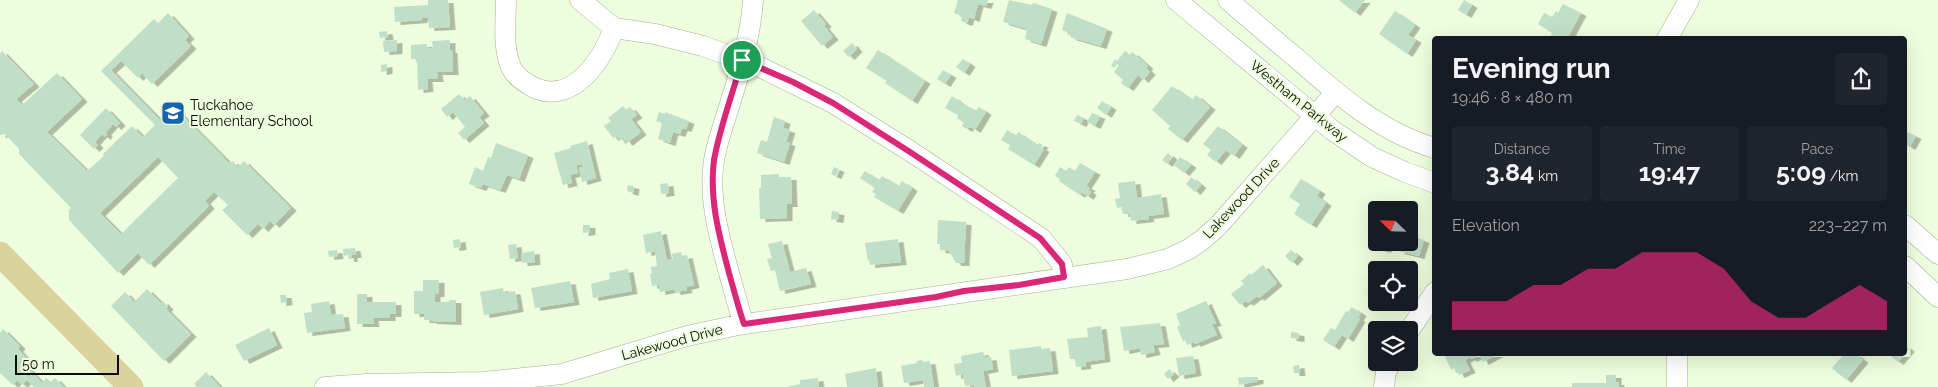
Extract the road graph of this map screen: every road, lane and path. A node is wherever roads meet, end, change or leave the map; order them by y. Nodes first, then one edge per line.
1 (506, 0) edge
2 (580, 0) edge
3 (753, 0) edge
4 (1176, 0) edge
5 (1228, 0) edge
6 (1689, 0) edge
7 (614, 28) junction
8 (1669, 36) edge
9 (742, 60) junction
10 (1336, 92) junction
11 (1314, 116) junction
12 (1432, 147) edge
13 (1432, 182) edge
14 (1907, 227) edge
15 (0, 254) edge
16 (1938, 254) edge
17 (1907, 268) edge
18 (1064, 277) junction
19 (1432, 296) edge
20 (1938, 297) edge
21 (1416, 321) edge
22 (744, 324) junction
23 (1677, 356) edge
24 (1386, 371) edge
25 (564, 380) edge
26 (130, 387) edge
27 (325, 387) edge
28 (1384, 387) edge
29 (1677, 387) edge

1 - 7 street
2 - 7 street
3 - 9 street
4 - 11 street, Westham Parkway
5 - 10 street
6 - 8 street
7 - 9 street
9 - 18 street
9 - 22 street
10 - 11 street, Lakewood Drive
10 - 12 street
11 - 13 street, Westham Parkway
11 - 18 street, Lakewood Drive
14 - 16 street
15 - 26 main road
17 - 20 street
18 - 22 street, Lakewood Drive
19 - 21 street
22 - 25 street, Lakewood Drive
23 - 29 street
24 - 28 street
25 - 27 street, Lakewood Drive

